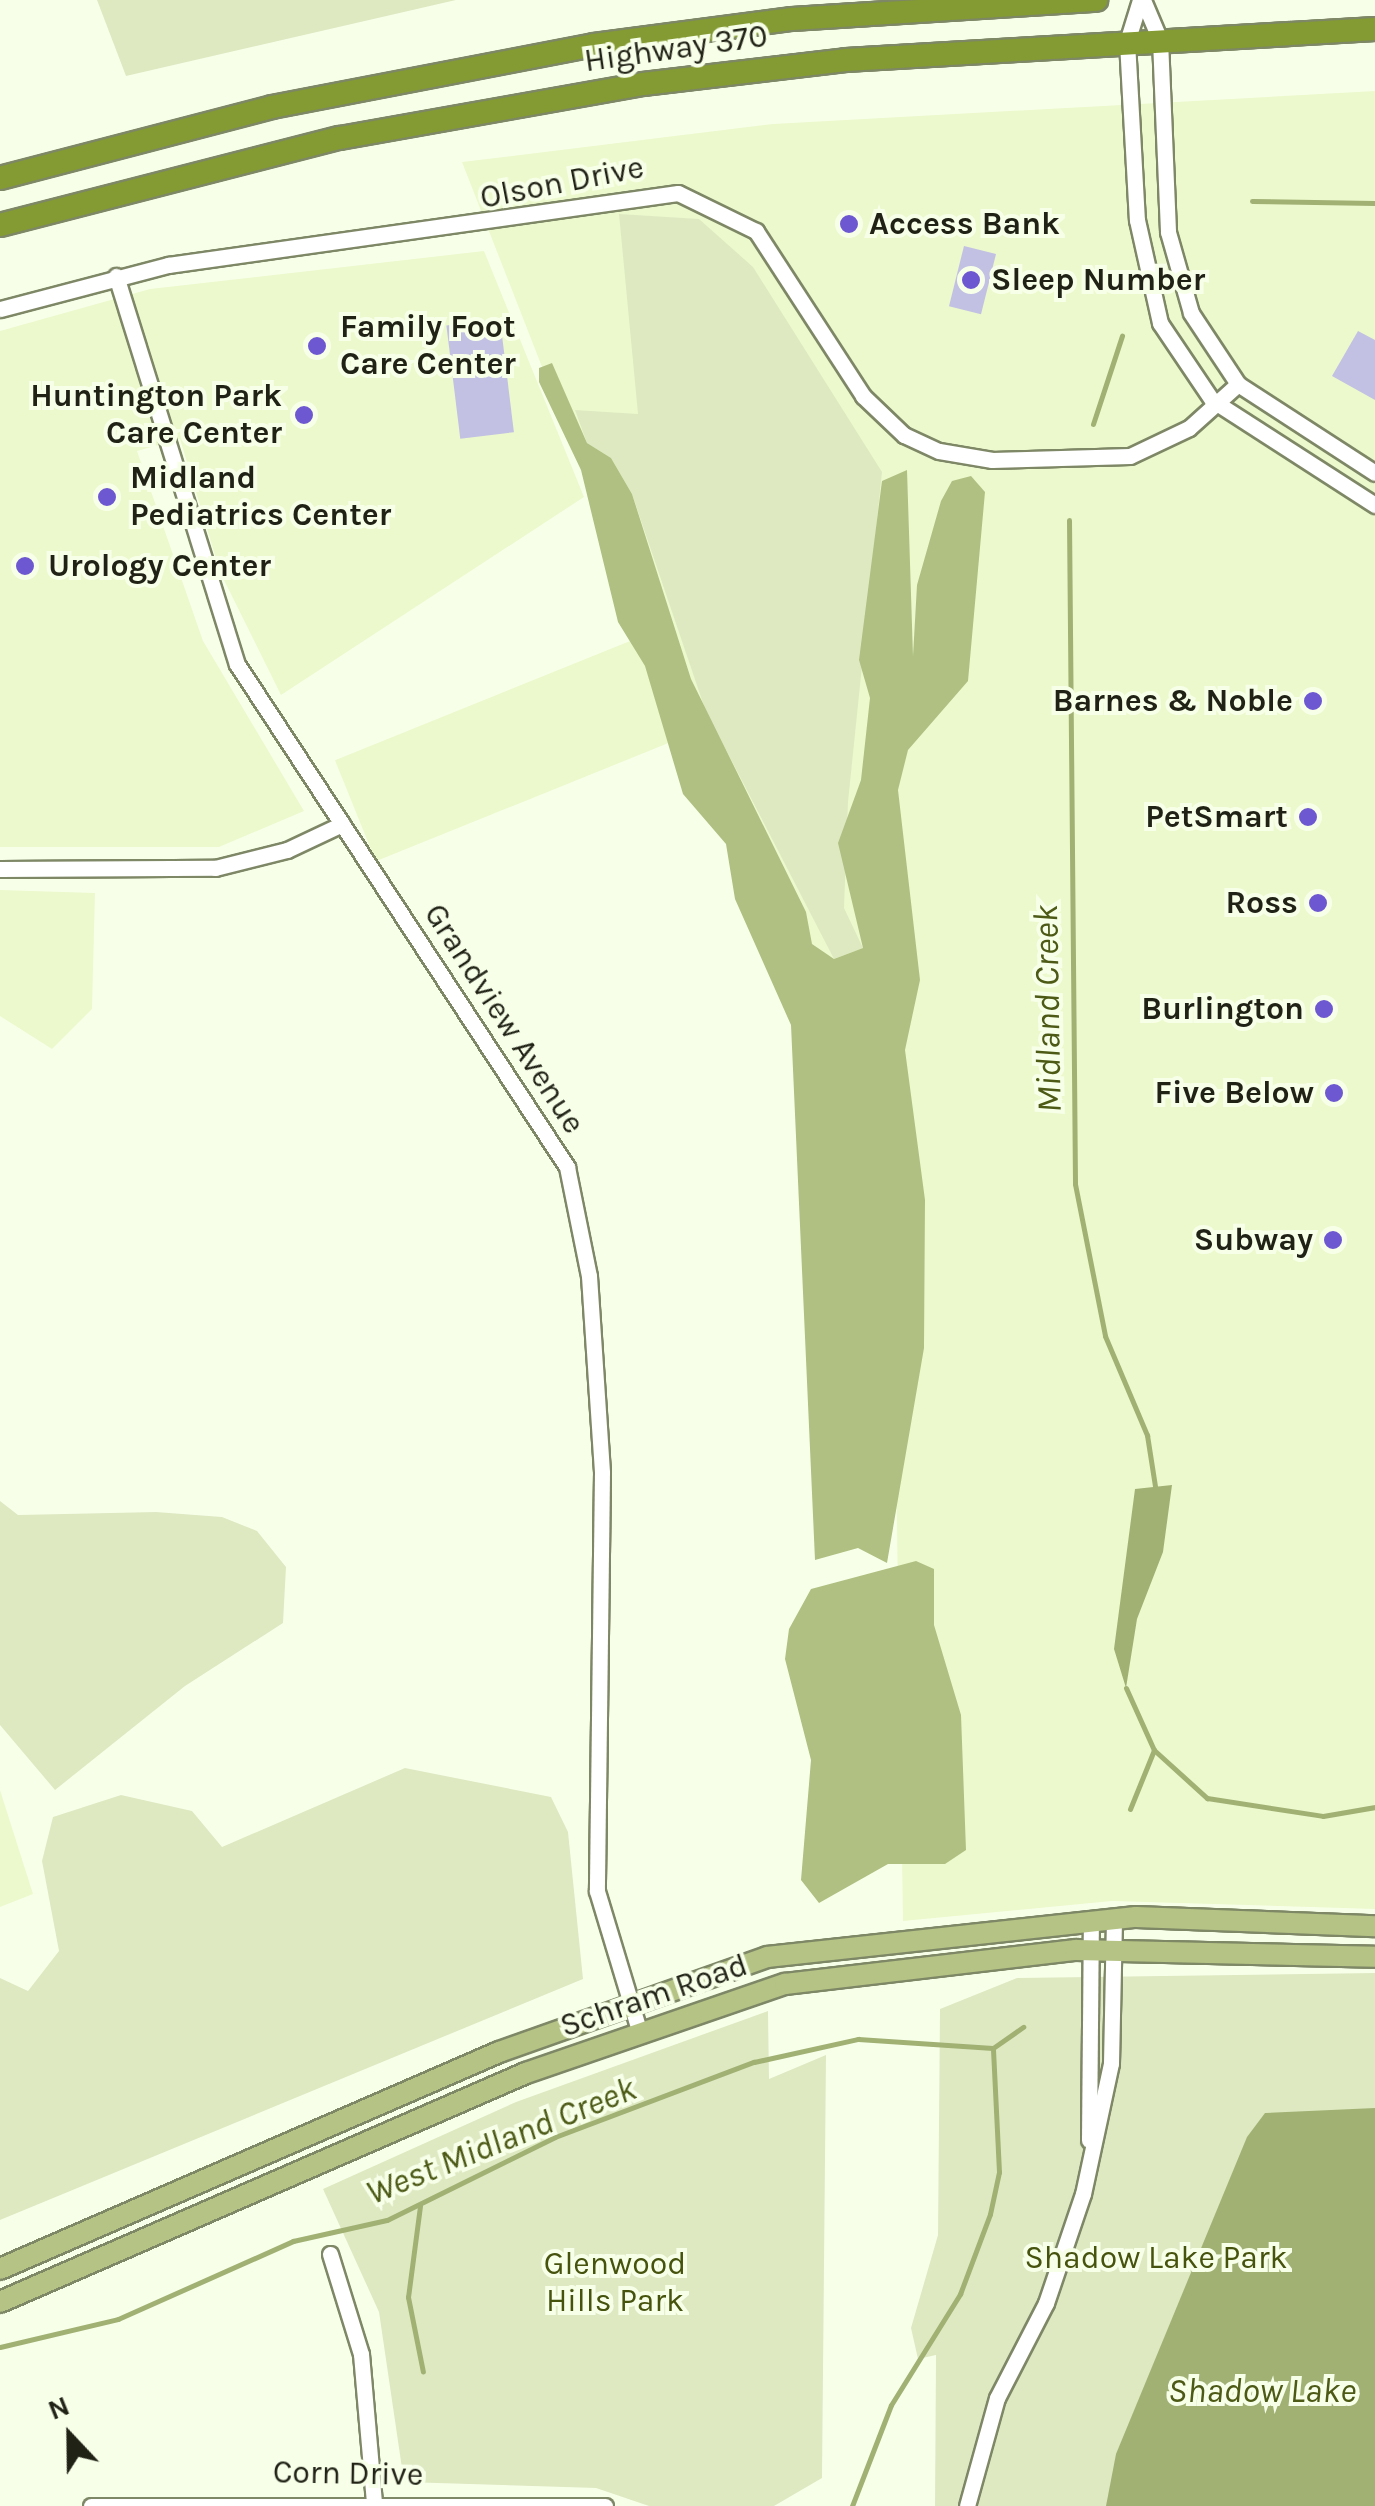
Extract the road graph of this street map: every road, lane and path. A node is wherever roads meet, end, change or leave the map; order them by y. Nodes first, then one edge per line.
1 (1096, 0) edge
2 (1142, 0) edge
3 (1375, 28) edge
4 (1160, 40) junction
5 (1127, 42) junction
6 (0, 178) edge
7 (0, 226) edge
8 (116, 276) junction
9 (0, 309) edge
10 (1238, 384) junction
11 (1218, 404) junction
12 (1375, 473) edge
13 (1375, 505) edge
14 (342, 824) junction
15 (0, 870) edge
16 (1114, 1918) junction
17 (1091, 1920) junction
18 (1375, 1926) edge
19 (1114, 1949) junction
20 (1091, 1950) junction
21 (1375, 1957) edge
22 (628, 2001) junction
23 (639, 2030) junction
24 (1089, 2164) junction
25 (330, 2254) dead end
26 (0, 2269) edge
27 (0, 2302) edge
28 (374, 2502) junction
29 (256, 2503) edge
30 (481, 2504) edge
31 (91, 2506) edge
32 (605, 2506) edge
33 (968, 2506) edge

1 - 6 highway, Highway 370
2 - 4 street
2 - 5 street
3 - 4 highway, Highway 370
4 - 5 highway, Highway 370
4 - 10 street
5 - 7 highway, Highway 370
5 - 11 street
8 - 9 street, Olson Drive
8 - 11 street, Olson Drive
8 - 14 street, Grandview Avenue
10 - 11 street, Olson Drive
10 - 12 street
11 - 13 street
14 - 15 street
14 - 22 street, Grandview Avenue
16 - 17 main road, Schram Road
16 - 18 main road, Schram Road
16 - 19 street
17 - 20 street
17 - 22 main road, Schram Road
19 - 20 main road, Schram Road
19 - 21 main road, Schram Road
19 - 24 street
20 - 23 main road, Schram Road
20 - 24 street
22 - 23 street, Grandview Avenue
22 - 26 main road, Schram Road
23 - 27 main road, Schram Road
24 - 33 street
25 - 28 street
28 - 29 street, Corn Drive
28 - 30 street, Corn Drive
29 - 31 street, Corn Drive
30 - 32 street, Corn Drive

